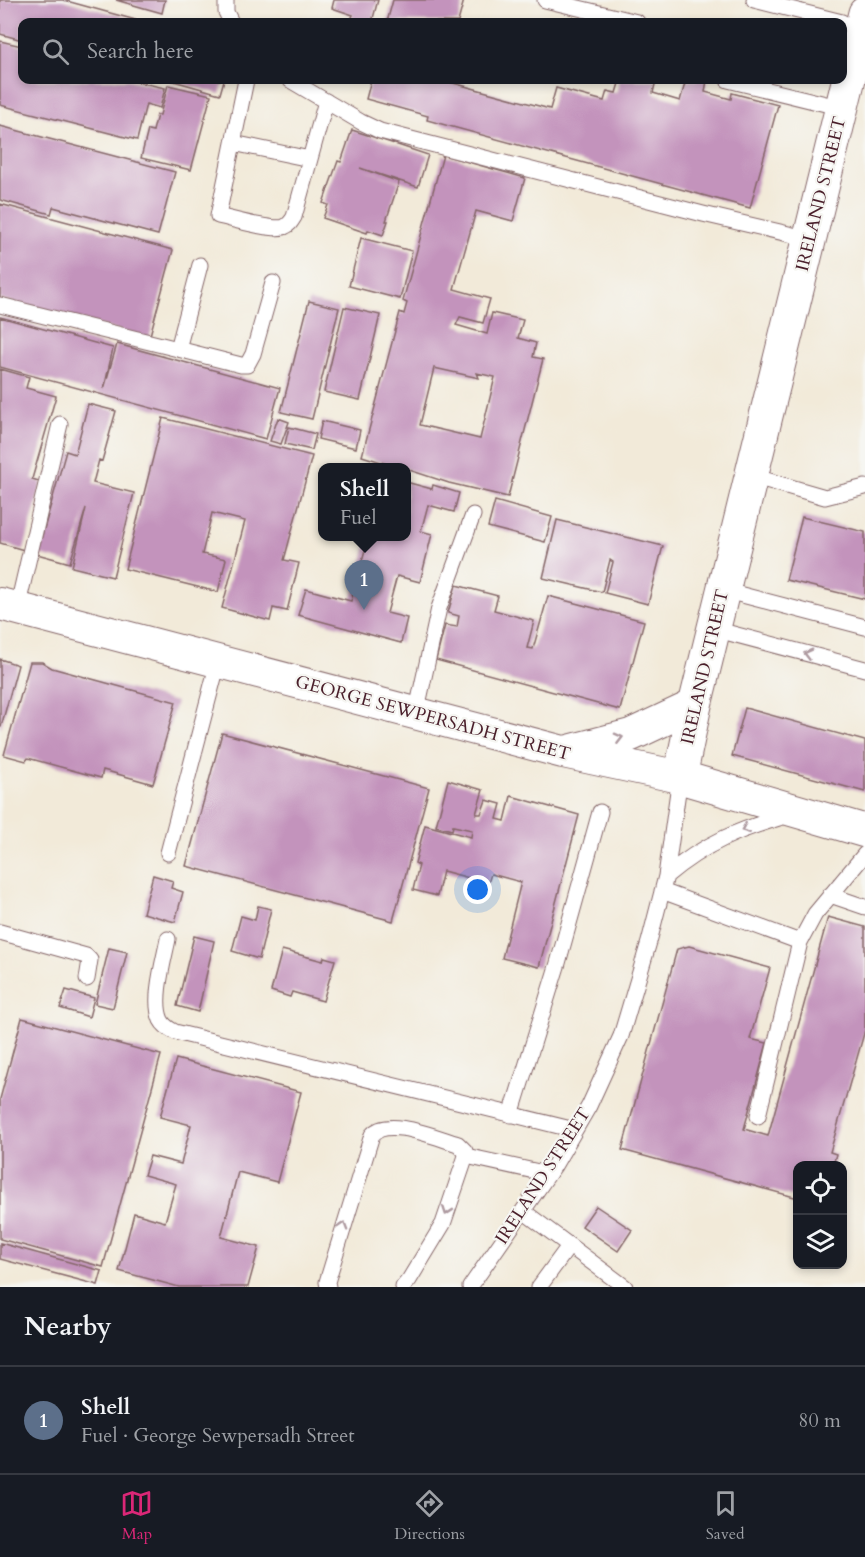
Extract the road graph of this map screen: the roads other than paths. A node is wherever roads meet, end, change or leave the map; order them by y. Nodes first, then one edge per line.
1 (226, 0) edge
2 (545, 0) edge
3 (754, 0) edge
4 (229, 18) edge
5 (620, 18) edge
6 (839, 18) edge
7 (853, 21) edge
8 (852, 75) edge
9 (245, 84) edge
10 (297, 84) edge
11 (744, 84) edge
12 (326, 100) junction
13 (842, 108) junction
14 (233, 142) junction
15 (310, 159) junction
16 (810, 239) junction
17 (200, 265) dead end
18 (273, 283) dead end
19 (0, 305) edge
20 (178, 349) junction
21 (60, 424) dead end
22 (752, 476) junction
23 (865, 487) edge
24 (473, 515) dead end
25 (723, 590) junction
26 (8, 607) edge
27 (865, 627) edge
28 (714, 629) junction
29 (218, 662) junction
30 (865, 669) edge
31 (695, 705) junction
32 (416, 714) junction
33 (563, 752) junction
34 (680, 777) junction
35 (600, 812) dead end
36 (800, 812) junction
37 (865, 831) edge
38 (168, 852) dead end
39 (865, 854) edge
40 (664, 883) junction
41 (830, 895) junction
42 (865, 907) edge
43 (0, 932) edge
44 (168, 939) dead end
45 (800, 942) junction
46 (87, 979) dead end
47 (511, 1115) junction
48 (758, 1116) dead end
49 (575, 1130) junction
50 (466, 1156) junction
51 (548, 1174) junction
52 (523, 1211) junction
53 (569, 1246) junction
54 (328, 1287) edge
55 (403, 1287) edge
56 (470, 1287) edge
57 (539, 1287) edge
58 (625, 1287) edge

1 - 4 lane
2 - 5 lane
3 - 6 lane
7 - 8 street, IRELAND STREET
8 - 13 street, IRELAND STREET
9 - 14 lane
10 - 12 lane
11 - 13 lane
12 - 15 lane
12 - 16 lane
13 - 16 street, IRELAND STREET
14 - 15 lane
14 - 15 lane
16 - 22 street, IRELAND STREET
17 - 20 lane
18 - 20 lane
19 - 20 lane
21 - 26 lane
22 - 23 lane
22 - 25 street, IRELAND STREET
24 - 32 lane
25 - 27 lane
25 - 28 street, IRELAND STREET
26 - 29 street, GEORGE SEWPERSADH STREET
30 -> 28 lane
28 - 31 street, IRELAND STREET
29 - 32 street, GEORGE SEWPERSADH STREET
29 - 38 lane
33 -> 31 street
31 - 34 street, IRELAND STREET
32 - 33 street, GEORGE SEWPERSADH STREET
33 - 34 street, GEORGE SEWPERSADH STREET
34 - 36 street, GEORGE SEWPERSADH STREET
34 - 40 lane, IRELAND STREET
35 - 47 lane
36 - 37 street, GEORGE SEWPERSADH STREET
36 -> 40 lane
39 - 41 lane
40 - 45 lane
40 - 49 lane, IRELAND STREET
41 - 42 lane
41 - 45 lane
43 - 46 lane
44 - 47 lane
45 - 48 lane
47 - 49 lane
49 - 51 lane, IRELAND STREET
50 - 51 lane
54 -> 50 lane
50 -> 55 lane
51 - 52 lane, IRELAND STREET
52 - 53 lane
52 - 56 lane, IRELAND STREET
53 - 57 lane
53 - 58 lane

